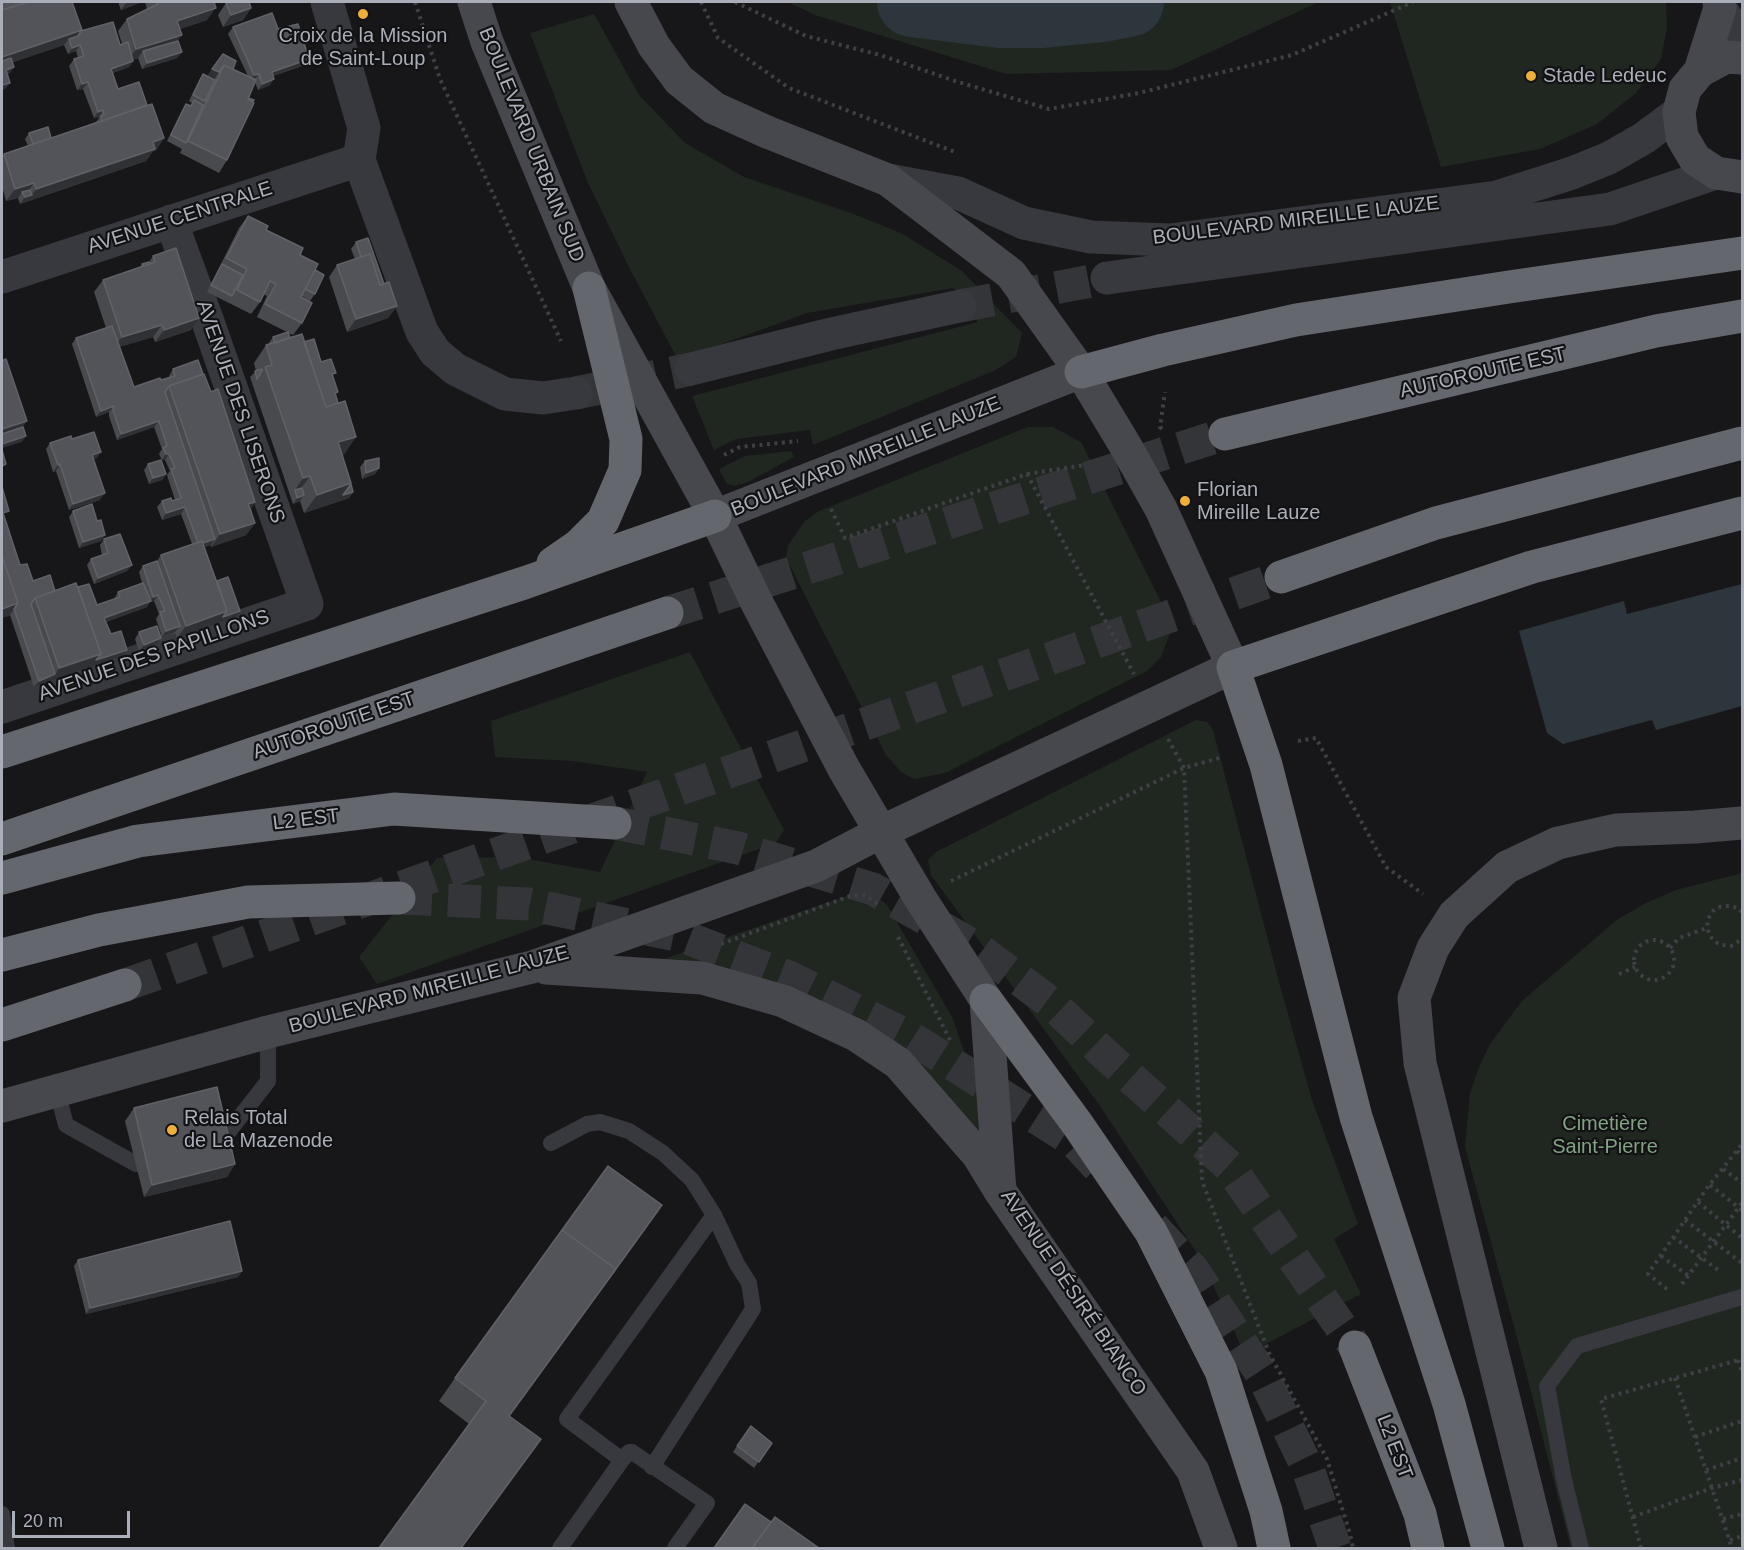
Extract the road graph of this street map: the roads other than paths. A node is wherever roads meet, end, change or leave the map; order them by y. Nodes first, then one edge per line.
1 (474, 2) edge
2 (631, 2) edge
3 (1719, 5) edge
4 (329, 8) edge
5 (1743, 41) edge
6 (1743, 58) edge
7 (1700, 70) junction
8 (1678, 112) junction
9 (359, 160) junction
10 (1729, 175) edge
11 (888, 180) junction
12 (171, 221) junction
13 (1743, 254) edge
14 (3, 273) edge
15 (1107, 278) tunnel mouth
16 (590, 288) junction
17 (960, 306) tunnel mouth
18 (1743, 316) edge
19 (691, 369) tunnel mouth
20 (1081, 372) junction
21 (576, 393) tunnel mouth
22 (1225, 434) tunnel mouth
23 (1743, 443) edge
24 (1743, 513) edge
25 (715, 516) junction
26 (1281, 577) tunnel mouth
27 (524, 583) junction
28 (307, 604) joint
29 (667, 613) tunnel mouth
30 (1233, 667) junction
31 (2, 707) edge
32 (2, 752) edge
33 (615, 823) tunnel mouth
34 (1743, 823) edge
35 (881, 832) junction
36 (2, 839) edge
37 (2, 878) edge
38 (399, 898) tunnel mouth
39 (2, 955) edge
40 (532, 967) junction
41 (125, 985) tunnel mouth
42 (986, 1000) junction
43 (2, 1025) edge
44 (268, 1032) junction
45 (57, 1091) junction
46 (2, 1106) edge
47 (551, 1143) dead end
48 (219, 1144) edge
49 (136, 1164) dead end
50 (1000, 1191) junction
51 (714, 1215) junction
52 (1743, 1297) edge
53 (1355, 1347) tunnel mouth
54 (622, 1460) junction
55 (652, 1467) junction
56 (2, 1514) edge
57 (7, 1548) edge
58 (560, 1548) edge
59 (675, 1548) edge
60 (1221, 1548) edge
61 (1274, 1548) edge
62 (1428, 1548) edge
63 (1488, 1548) edge
64 (1541, 1548) edge
65 (1581, 1548) edge

1 - 16 main road, BOULEVARD URBAIN SUD
2 - 11 main road
3 - 5 street
3 - 7 main road
4 - 9 street
6 - 7 main road
7 - 8 main road
8 - 10 main road
8 - 11 street, BOULEVARD MIREILLE LAUZE
9 - 12 street, AVENUE CENTRALE
9 - 21 street
10 - 15 street, BOULEVARD MIREILLE LAUZE
11 - 20 main road
12 - 14 street, AVENUE CENTRALE
12 - 28 street, AVENUE DES LISERONS
13 - 20 highway
16 - 25 main road, BOULEVARD URBAIN SUD
16 - 27 highway
17 - 19 street
18 - 22 highway, AUTOROUTE EST
20 - 25 main road, BOULEVARD MIREILLE LAUZE
20 - 30 main road
23 - 26 highway
24 - 30 highway
25 - 27 highway
25 - 35 main road, BOULEVARD MIREILLE LAUZE
27 - 32 highway
28 - 31 street, AVENUE DES PAPILLONS
29 - 36 highway, AUTOROUTE EST
30 - 35 main road, BOULEVARD MIREILLE LAUZE
30 - 63 highway
33 - 37 highway, L2 EST
34 - 64 main road
35 - 40 main road, BOULEVARD MIREILLE LAUZE
35 - 42 main road, AVENUE DÉSIRÉ BIANCO
38 - 39 highway
40 - 44 main road, BOULEVARD MIREILLE LAUZE
40 - 50 main road
41 - 43 highway
42 - 50 main road, AVENUE DÉSIRÉ BIANCO
42 - 61 highway
44 - 45 main road, BOULEVARD MIREILLE LAUZE
44 - 48 lane
45 - 46 main road, BOULEVARD MIREILLE LAUZE
45 - 49 lane
47 - 51 lane
50 - 60 main road, AVENUE DÉSIRÉ BIANCO
51 - 54 lane
51 - 55 lane
52 - 65 lane
53 - 62 highway, L2 EST
54 - 55 lane
54 - 58 lane
55 - 59 lane
56 - 57 lane

